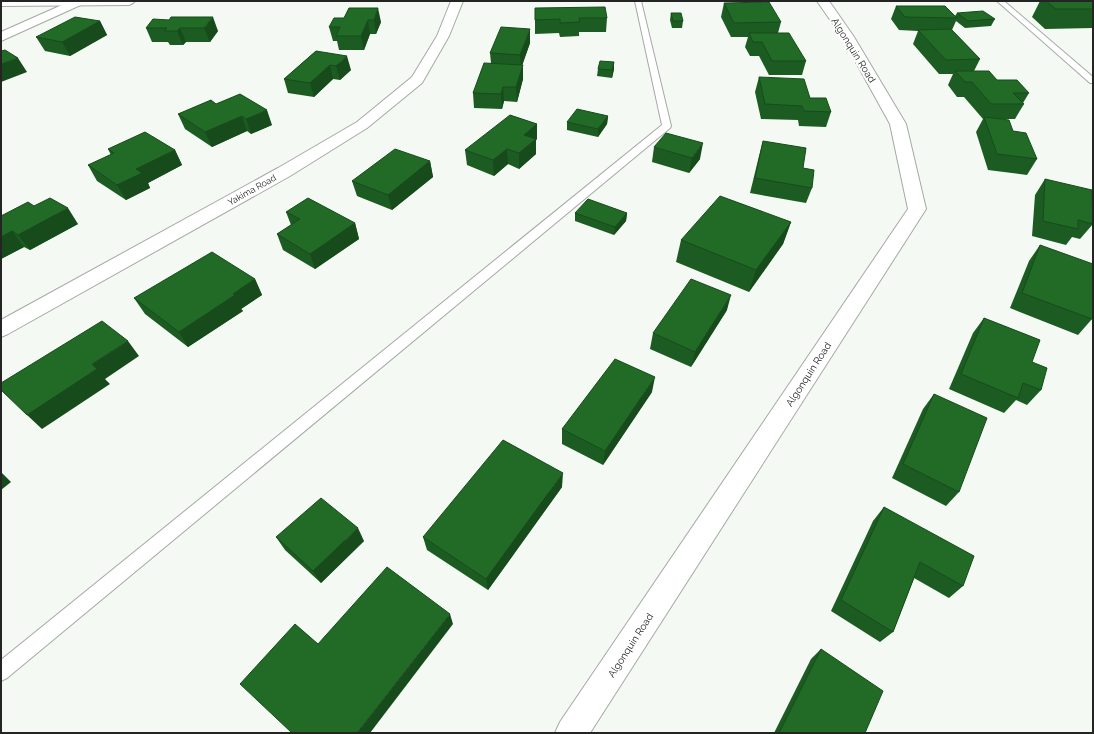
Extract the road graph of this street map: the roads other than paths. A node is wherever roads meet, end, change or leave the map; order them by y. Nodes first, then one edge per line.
1 (81, 1) edge
2 (129, 1) edge
3 (457, 1) edge
4 (638, 1) edge
5 (823, 1) edge
6 (1000, 1) edge
7 (1, 2) edge
8 (1, 37) edge
9 (1093, 81) edge
10 (1, 329) edge
11 (1, 672) edge
12 (571, 733) edge

1 - 2 street
1 - 7 street
1 - 8 street
3 - 10 street, Yakima Road
4 - 11 lane
5 - 12 street, Algonquin Road
6 - 9 lane

